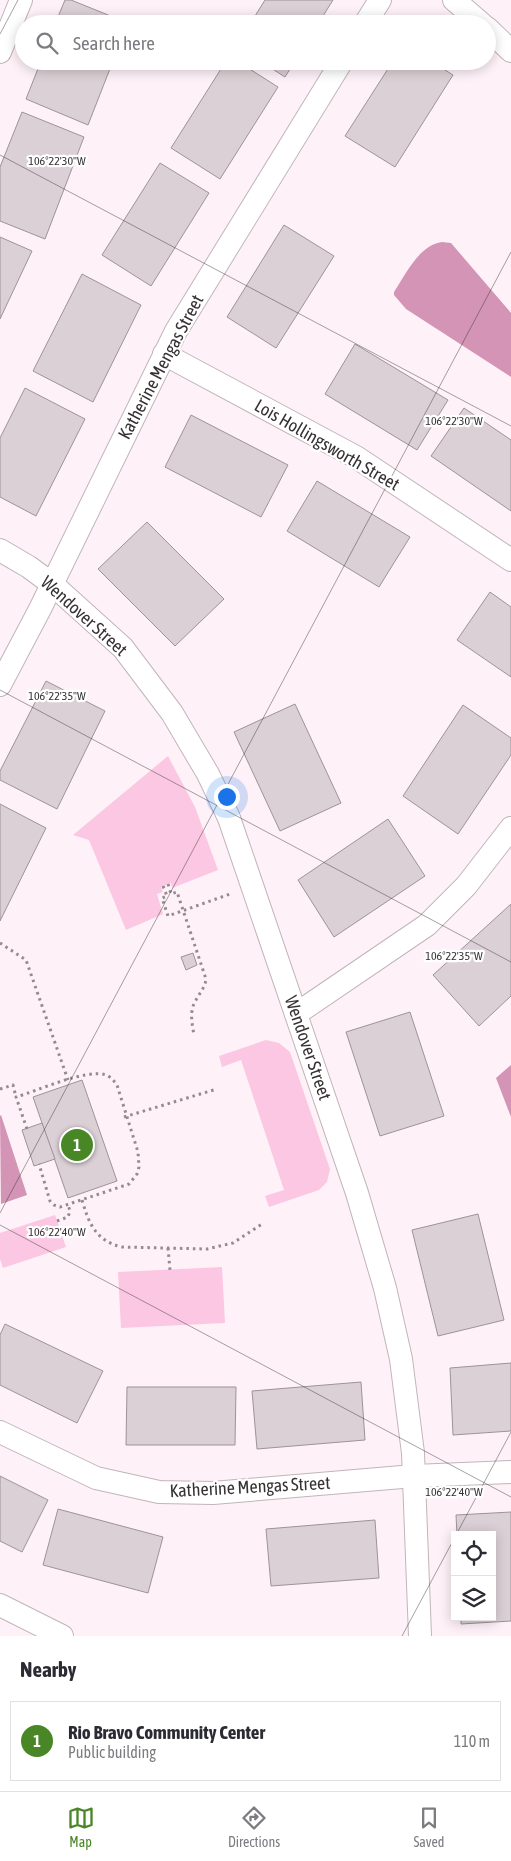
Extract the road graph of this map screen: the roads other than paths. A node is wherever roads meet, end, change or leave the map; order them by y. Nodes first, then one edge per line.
1 (21, 0) edge
2 (380, 0) edge
3 (454, 0) edge
4 (371, 15) edge
5 (472, 15) edge
6 (496, 36) edge
7 (511, 50) edge
8 (0, 52) edge
9 (336, 70) edge
10 (164, 354) junction
11 (0, 550) edge
12 (511, 560) edge
13 (52, 584) junction
14 (0, 685) edge
15 (511, 828) edge
16 (296, 1014) junction
17 (0, 1432) edge
18 (511, 1472) edge
19 (414, 1476) junction
20 (0, 1605) edge
21 (62, 1636) edge
22 (420, 1636) edge

1 - 8 street
2 - 4 street
3 - 5 street
6 - 7 street
9 - 10 street, Katherine Mengas Street
10 - 12 street, Lois Hollingsworth Street
10 - 13 street, Katherine Mengas Street
11 - 13 street, Wendover Street
13 - 14 street, Katherine Mengas Street
13 - 16 street, Wendover Street
15 - 16 street
16 - 19 street, Wendover Street
17 - 19 street, Katherine Mengas Street
18 - 19 street, Katherine Mengas Street
19 - 22 street, Wendover Street
20 - 21 street

